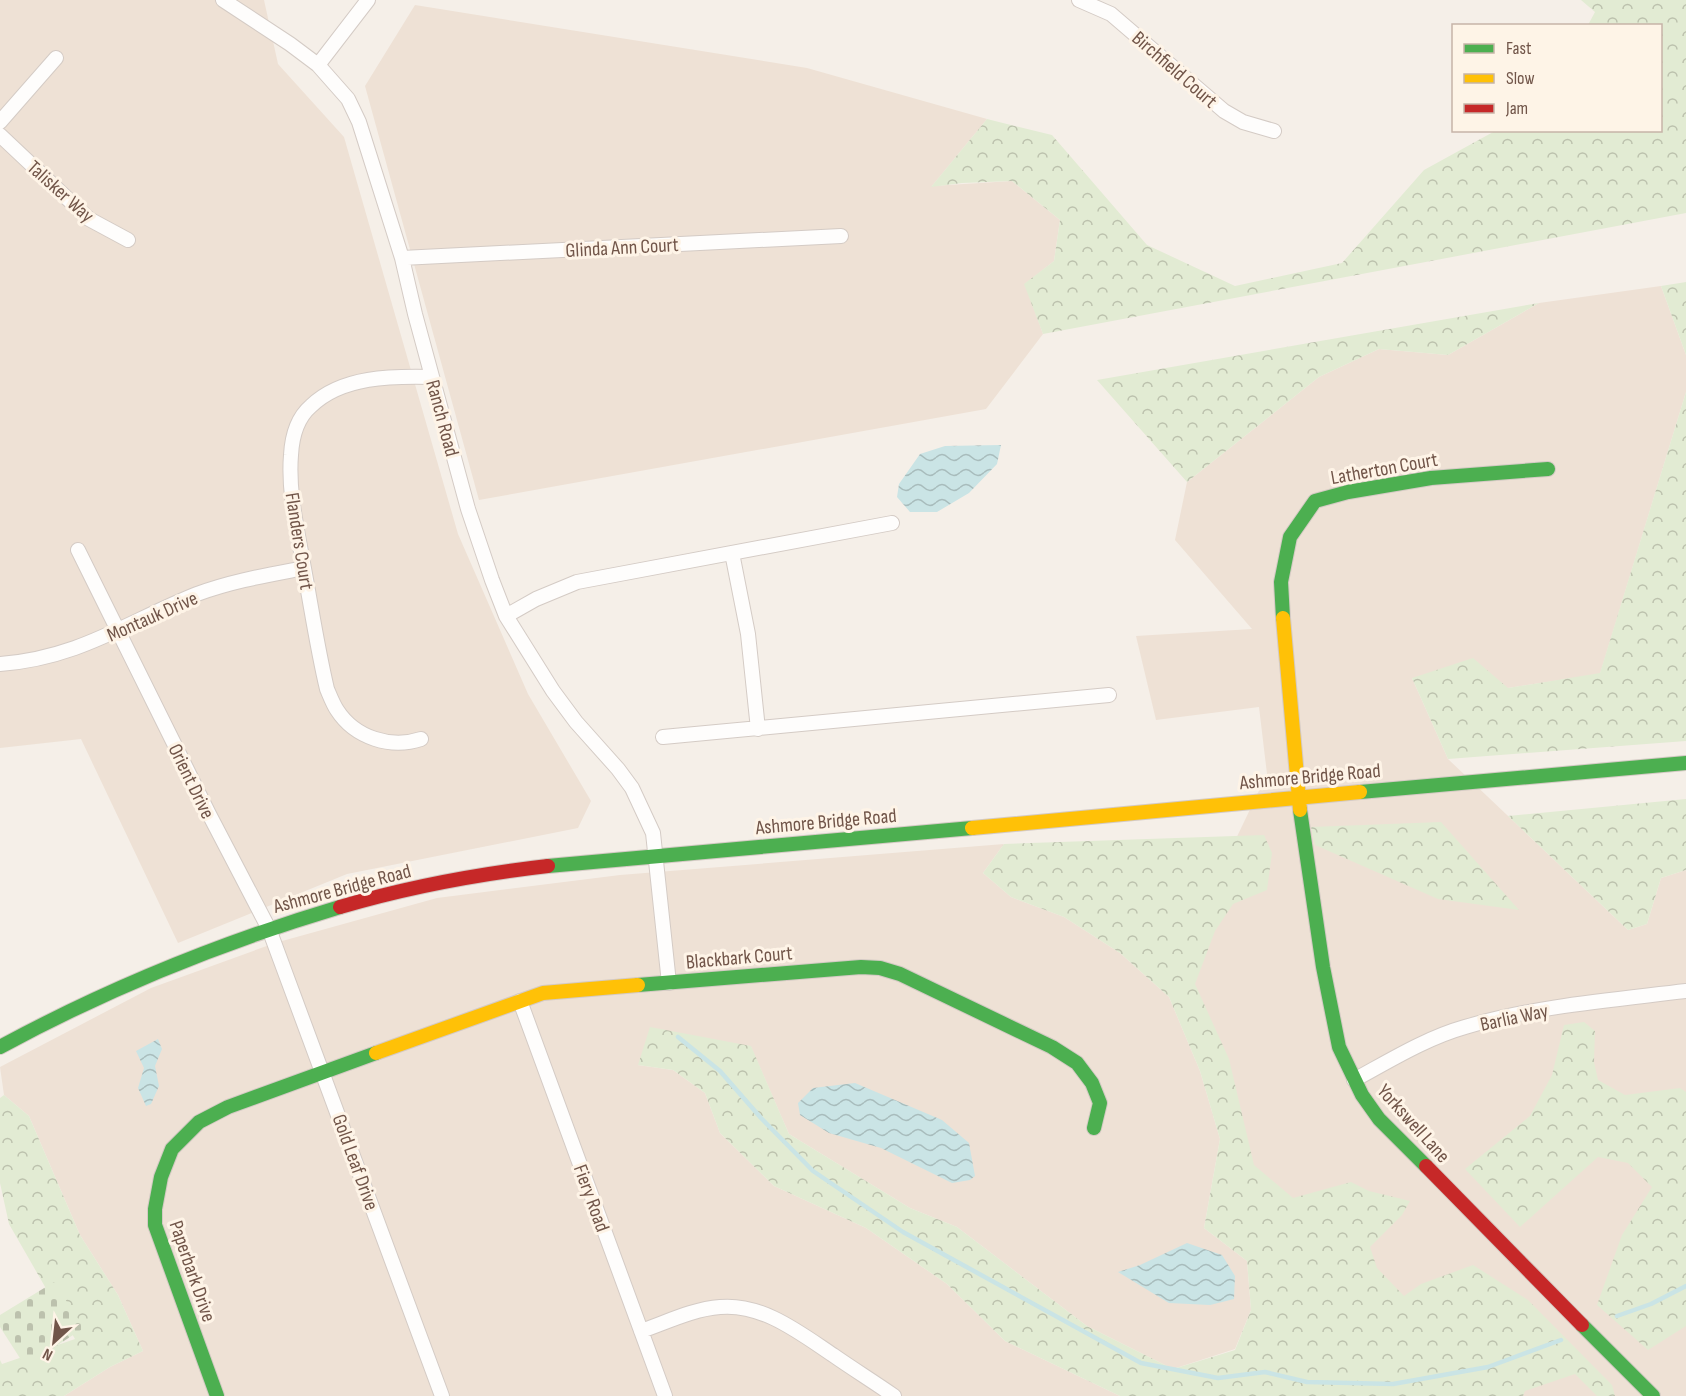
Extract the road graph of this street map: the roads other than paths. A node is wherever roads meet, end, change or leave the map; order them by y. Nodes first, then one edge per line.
1 (223, 0) edge
2 (368, 0) edge
3 (1079, 0) edge
4 (56, 58) dead end
5 (318, 65) junction
6 (0, 122) edge
7 (1274, 131) dead end
8 (0, 135) edge
9 (841, 236) dead end
10 (128, 240) dead end
11 (402, 258) junction
12 (432, 377) junction
13 (1548, 469) dead end
14 (892, 523) dead end
15 (78, 550) dead end
16 (732, 553) junction
17 (304, 568) junction
18 (506, 616) junction
19 (119, 631) junction
20 (0, 664) edge
21 (1109, 695) dead end
22 (759, 729) junction
23 (663, 737) dead end
24 (421, 739) dead end
25 (1686, 763) edge
26 (1298, 796) junction
27 (657, 856) junction
28 (269, 929) junction
29 (669, 983) junction
30 (1686, 991) edge
31 (520, 1001) junction
32 (0, 1047) edge
33 (324, 1073) junction
34 (1354, 1080) junction
35 (1094, 1128) dead end
36 (641, 1332) junction
37 (217, 1396) edge
38 (442, 1396) edge
39 (665, 1396) edge
40 (894, 1396) edge
41 (1653, 1396) edge

1 - 5 street, Ranch Road
2 - 5 street
3 - 7 street, Birchfield Court
4 - 6 street
5 - 11 street, Ranch Road
8 - 10 street, Talisker Way
9 - 11 street, Glinda Ann Court
11 - 12 street, Ranch Road
12 - 17 street, Flanders Court
12 - 18 street, Ranch Road
13 - 26 street, Latherton Court
14 - 16 street
15 - 19 street, Orient Drive
16 - 18 street
16 - 22 street
17 - 19 street, Montauk Drive
17 - 24 street, Flanders Court
18 - 27 street, Ranch Road
19 - 20 street, Montauk Drive
19 - 28 street, Orient Drive
21 - 22 street
22 - 23 street
25 - 26 street, Ashmore Bridge Road
26 - 27 street, Ashmore Bridge Road
26 - 34 street, Yorkswell Lane
27 - 28 street, Ashmore Bridge Road
27 - 29 street, Ranch Road
28 - 32 street, Ashmore Bridge Road
28 - 33 street, Gold Leaf Drive
29 - 31 street, Blackbark Court
29 - 35 street, Blackbark Court
30 - 34 street, Barlia Way
31 - 33 street, Blackbark Court
31 - 36 street, Fiery Road
33 - 37 street, Paperbark Drive
33 - 38 street, Gold Leaf Drive
34 - 41 street, Yorkswell Lane
36 - 39 street, Fiery Road
36 - 40 street

